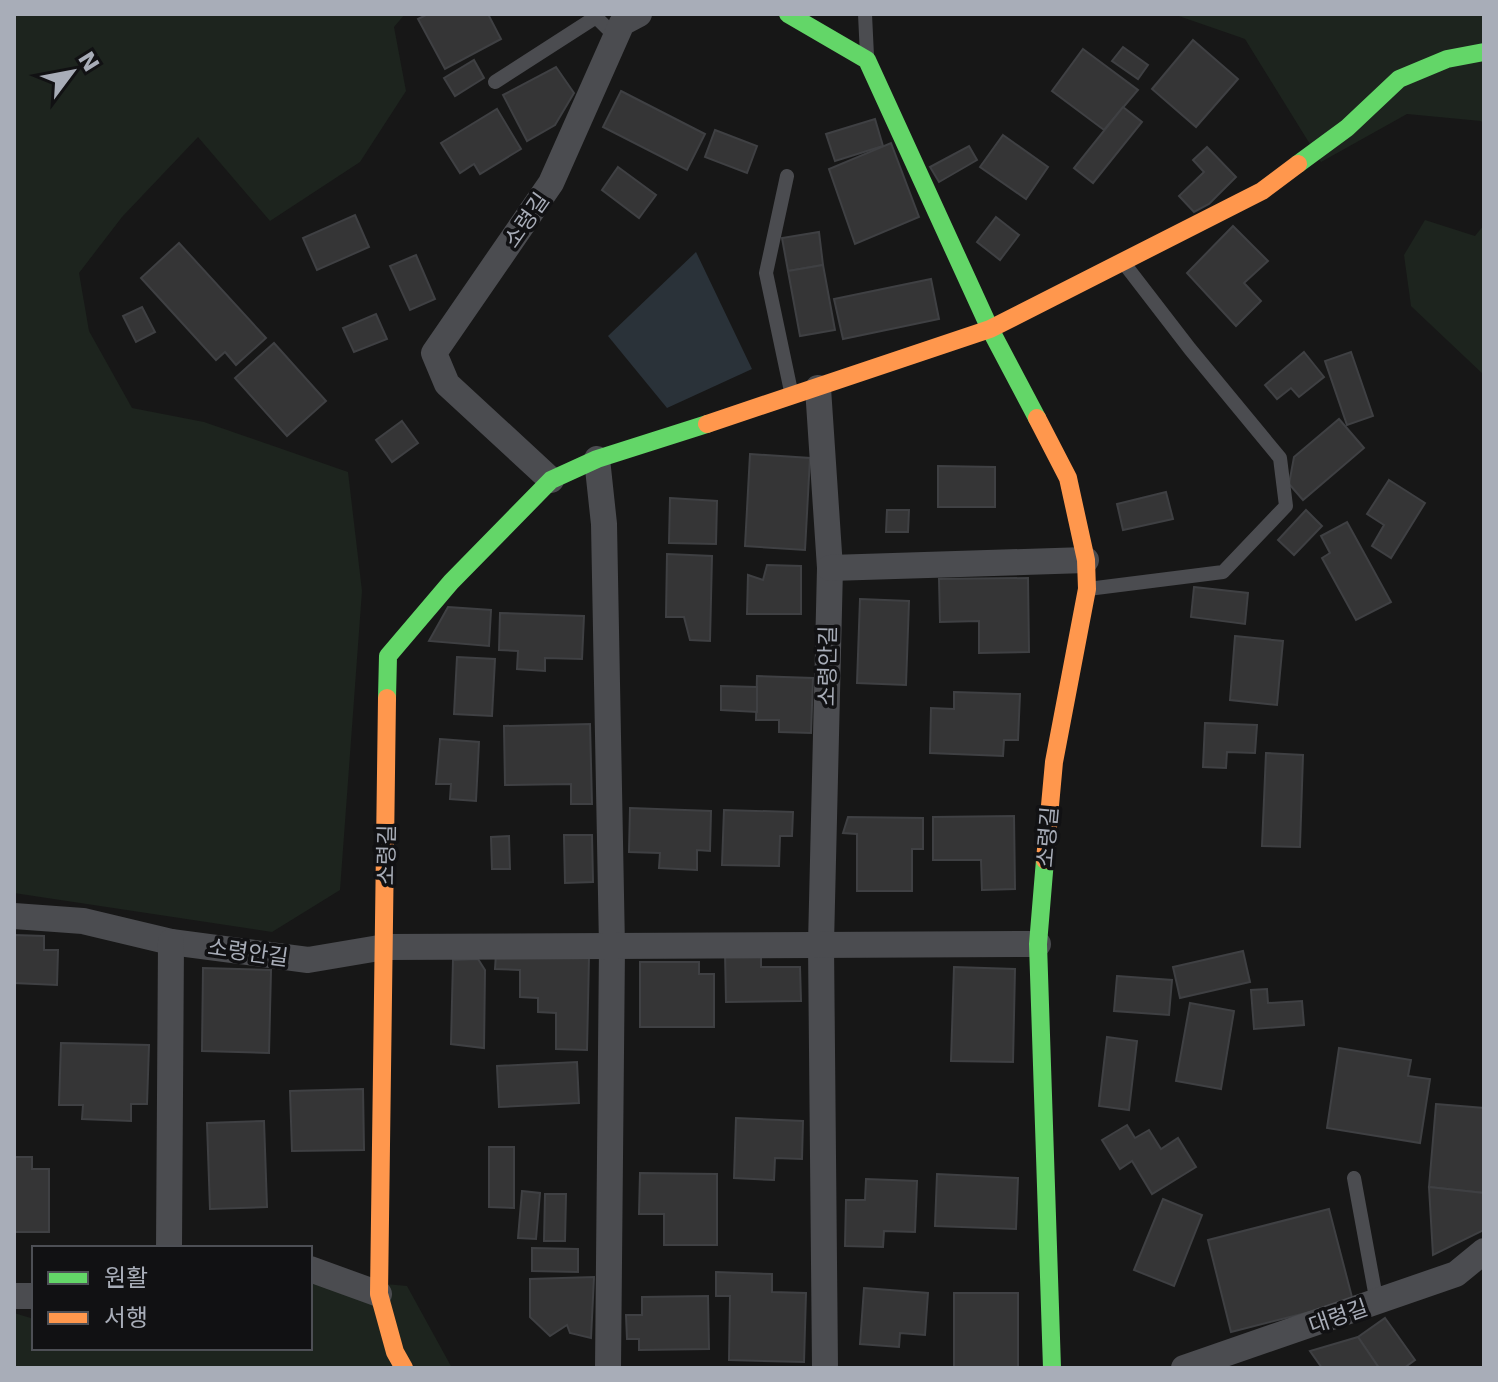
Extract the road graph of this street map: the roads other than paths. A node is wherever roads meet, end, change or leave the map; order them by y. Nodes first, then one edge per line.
1 (639, 14) edge
2 (788, 14) edge
3 (865, 14) edge
4 (616, 37) junction
5 (1484, 52) edge
6 (867, 60) junction
7 (495, 82) dead end
8 (787, 176) dead end
9 (1123, 261) junction
10 (990, 329) junction
11 (818, 388) junction
12 (792, 397) junction
13 (597, 459) junction
14 (551, 480) junction
15 (1086, 560) junction
16 (830, 568) junction
17 (1087, 589) junction
18 (14, 916) edge
19 (171, 942) junction
20 (821, 944) junction
21 (1038, 944) junction
22 (385, 947) junction
23 (612, 947) junction
24 (1354, 1178) dead end
25 (169, 1246) edge
26 (1484, 1251) edge
27 (312, 1270) edge
28 (379, 1294) junction
29 (1377, 1303) junction
30 (404, 1368) edge
31 (608, 1368) edge
32 (825, 1368) edge
33 (1052, 1368) edge
34 (1184, 1368) edge

1 - 4 street, 소령길
2 - 6 street
3 - 6 lane
4 - 7 lane
4 - 14 street, 소령길
5 - 9 street
6 - 10 street, 소령길
8 - 12 lane
9 - 10 street
9 - 17 lane
10 - 11 street, 소령길
10 - 15 street, 소령길
11 - 12 street, 소령길
11 - 16 street, 소령안길
12 - 13 street, 소령길
13 - 14 street, 소령길
13 - 23 street
14 - 22 street, 소령길
15 - 16 street
15 - 17 street, 소령길
16 - 20 street, 소령안길
17 - 21 street, 소령길
18 - 19 street, 소령안길
19 - 22 street, 소령안길
19 - 25 street
20 - 21 street, 소령안길
20 - 23 street, 소령안길
20 - 32 street, 소령안길
21 - 33 street, 소령길
22 - 23 street, 소령안길
22 - 28 street, 소령길
23 - 31 street
24 - 29 lane
26 - 29 street, 대령길
27 - 28 street
28 - 30 street, 소령길
29 - 34 street, 대령길

